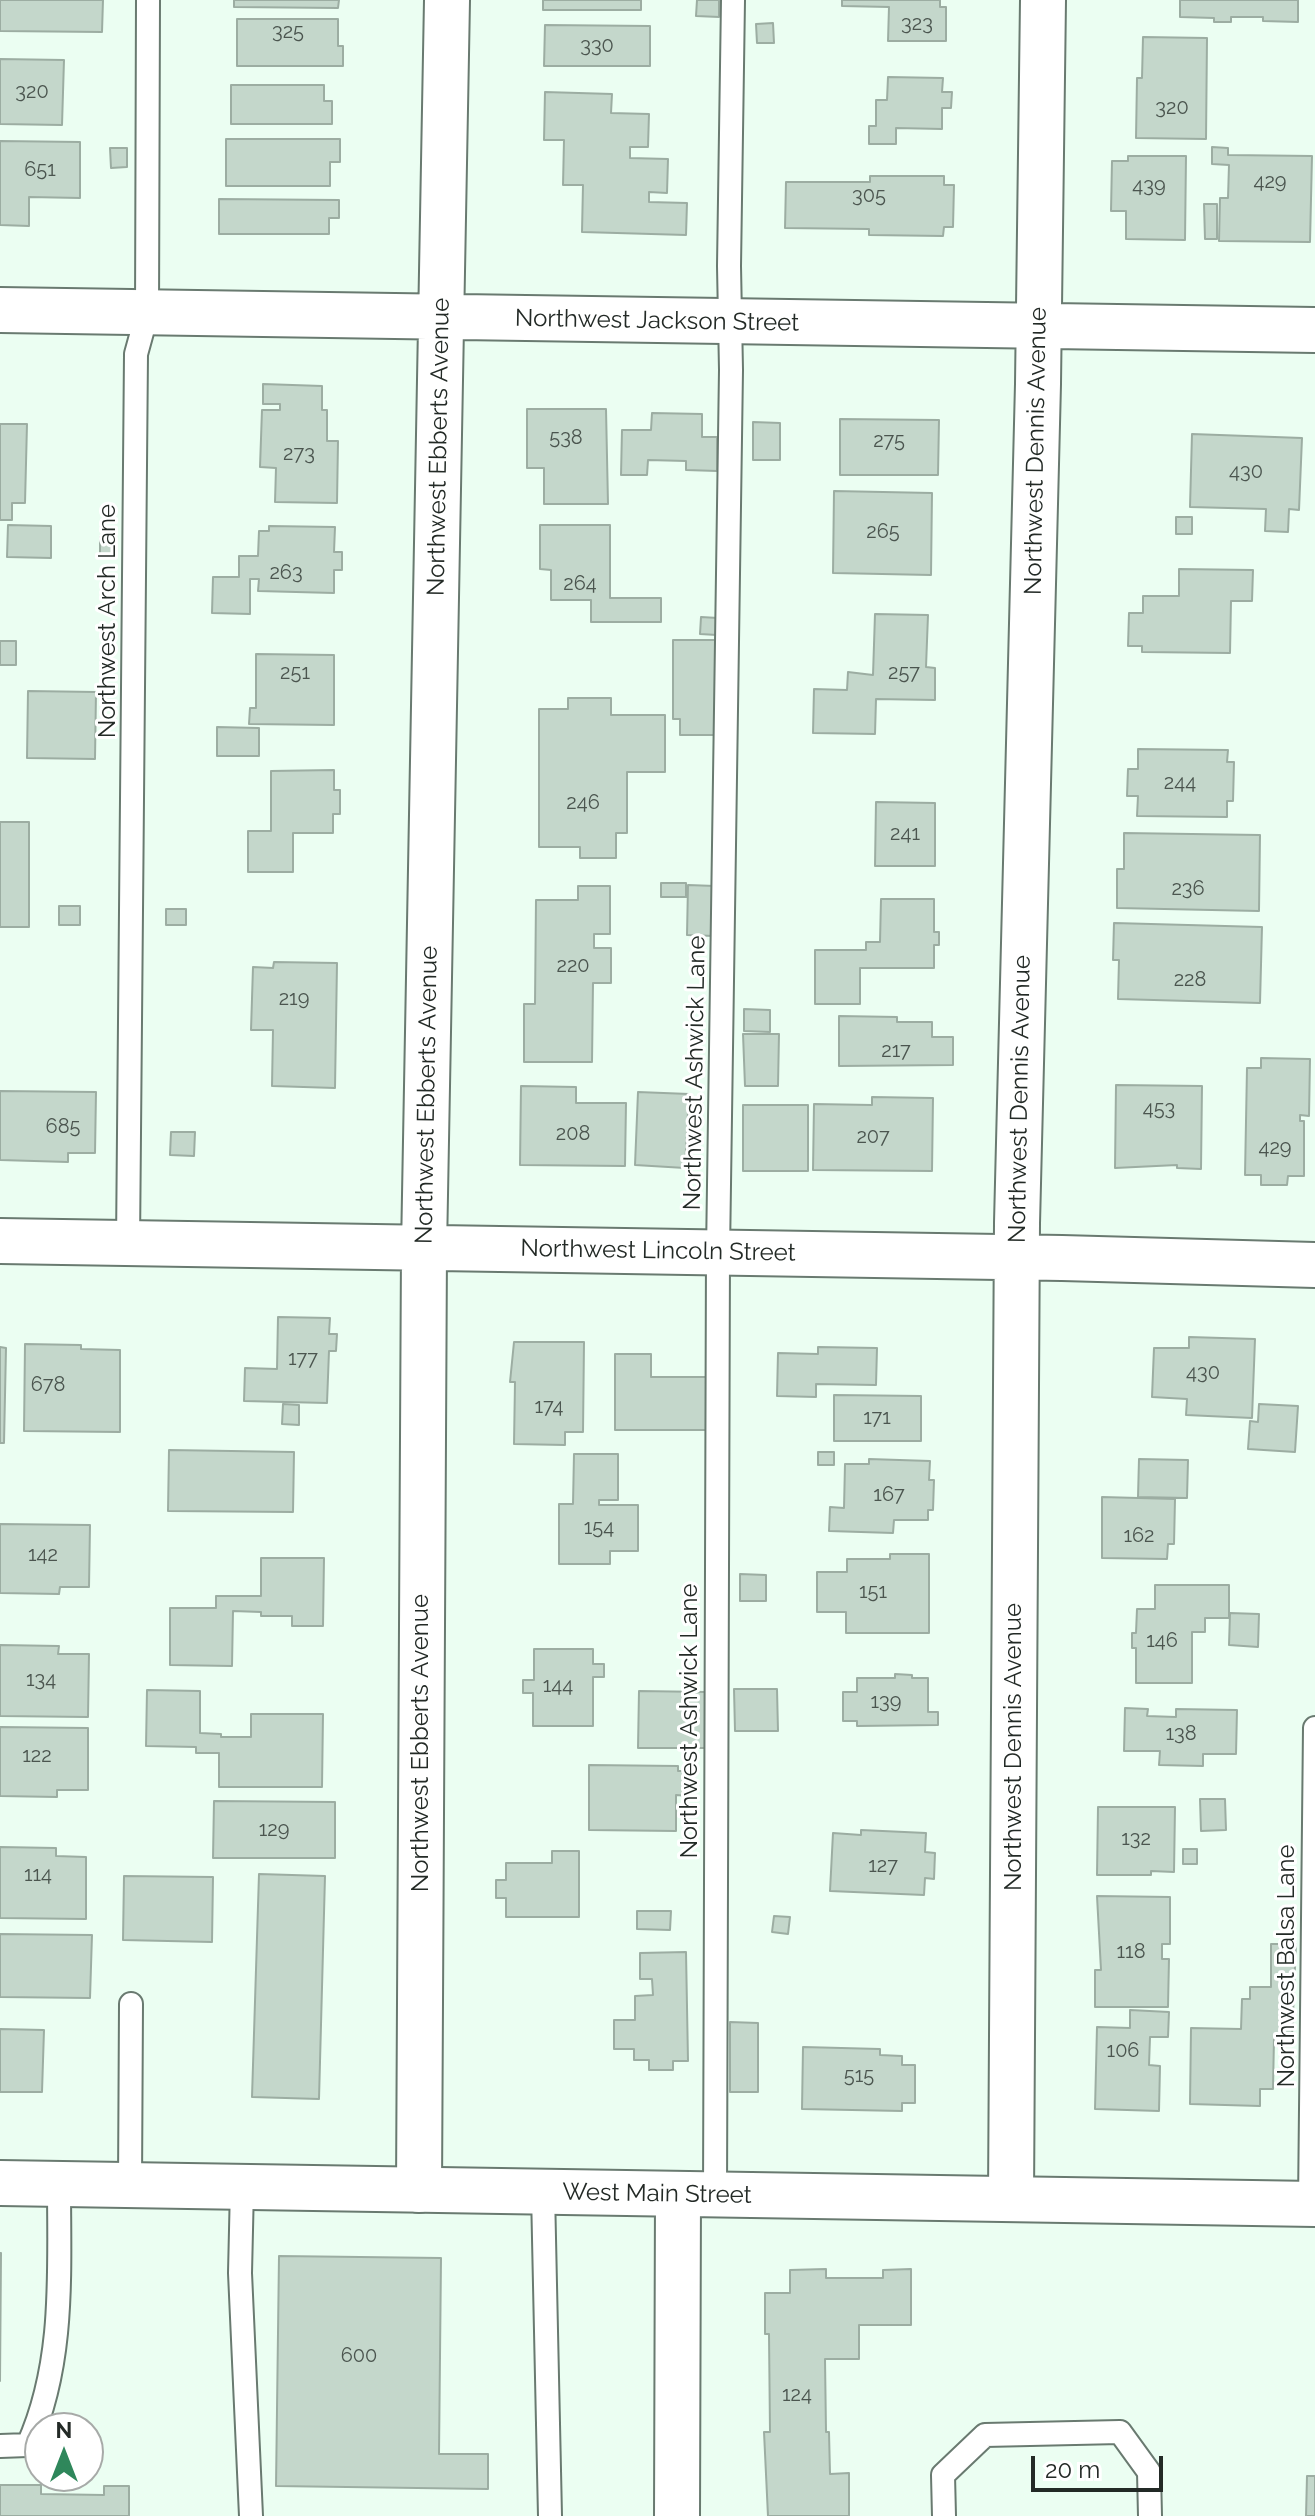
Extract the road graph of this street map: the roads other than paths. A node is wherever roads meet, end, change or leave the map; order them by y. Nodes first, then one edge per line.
1 (148, 0) edge
2 (447, 0) edge
3 (733, 0) edge
4 (1043, 0) edge
5 (0, 310) edge
6 (147, 314) junction
7 (442, 318) junction
8 (731, 322) junction
9 (1039, 327) junction
10 (1315, 330) edge
11 (0, 1241) edge
12 (128, 1244) junction
13 (424, 1249) junction
14 (718, 1252) junction
15 (1017, 1257) junction
16 (1315, 1265) edge
17 (1315, 1728) edge
18 (131, 2004) dead end
19 (0, 2183) edge
20 (59, 2184) junction
21 (130, 2185) junction
22 (242, 2187) junction
23 (419, 2190) junction
24 (543, 2192) junction
25 (696, 2194) junction
26 (1011, 2198) junction
27 (1313, 2204) edge
28 (0, 2446) edge
29 (251, 2516) edge
30 (550, 2516) edge
31 (677, 2516) edge
32 (944, 2516) edge
33 (1150, 2516) edge

1 - 6 lane, Northwest Arch Lane
2 - 7 street, Northwest Ebberts Avenue
3 - 8 lane, Northwest Ashwick Lane
4 - 9 street, Northwest Dennis Avenue
5 - 6 street, Northwest Jackson Street
6 - 7 street, Northwest Jackson Street
6 - 12 lane, Northwest Arch Lane
7 - 8 street, Northwest Jackson Street
7 - 13 street, Northwest Ebberts Avenue
8 - 9 street, Northwest Jackson Street
8 - 14 lane, Northwest Ashwick Lane
9 - 10 street, Northwest Jackson Street
9 - 15 street, Northwest Dennis Avenue
11 - 12 street, Northwest Lincoln Street
12 - 13 street, Northwest Lincoln Street
13 - 14 street, Northwest Lincoln Street
13 - 23 street, Northwest Ebberts Avenue
14 - 15 street, Northwest Lincoln Street
14 - 25 lane, Northwest Ashwick Lane
15 - 16 street, Northwest Lincoln Street
15 - 26 street, Northwest Dennis Avenue
17 - 27 lane, Northwest Balsa Lane
18 - 21 lane
19 - 20 street, West Main Street
20 - 21 street, West Main Street
20 - 28 lane
21 - 22 street, West Main Street
22 - 23 street, West Main Street
22 - 29 lane
23 - 24 street, West Main Street
24 - 25 street, West Main Street
24 - 30 lane
25 - 26 street, West Main Street
25 - 31 street
26 - 27 street, West Main Street
32 - 33 lane

